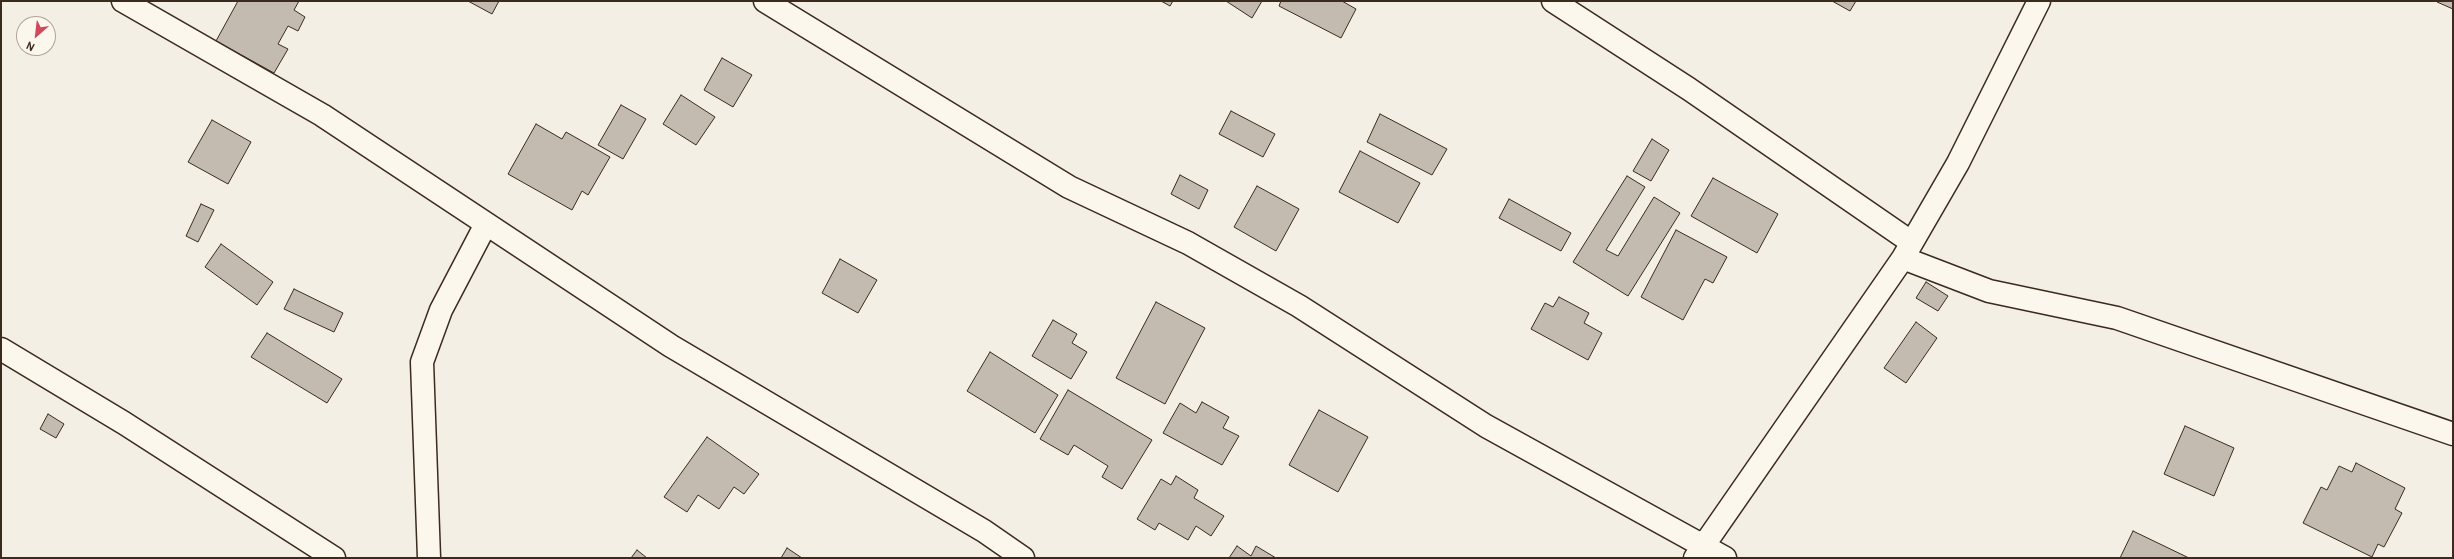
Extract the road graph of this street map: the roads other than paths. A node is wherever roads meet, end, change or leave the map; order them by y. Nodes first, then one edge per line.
1 (123, 1) edge
2 (765, 1) edge
3 (1553, 1) edge
4 (2039, 1) edge
5 (486, 224) junction
6 (1907, 250) junction
7 (1, 349) edge
8 (2453, 434) edge
9 (1699, 553) edge
10 (334, 558) edge
11 (429, 558) edge
12 (1023, 558) edge
13 (1725, 558) edge

1 - 5 street
2 - 9 street
3 - 6 street
4 - 6 street
5 - 11 street
5 - 12 street
6 - 8 street
6 - 9 street
7 - 10 street
9 - 13 street

